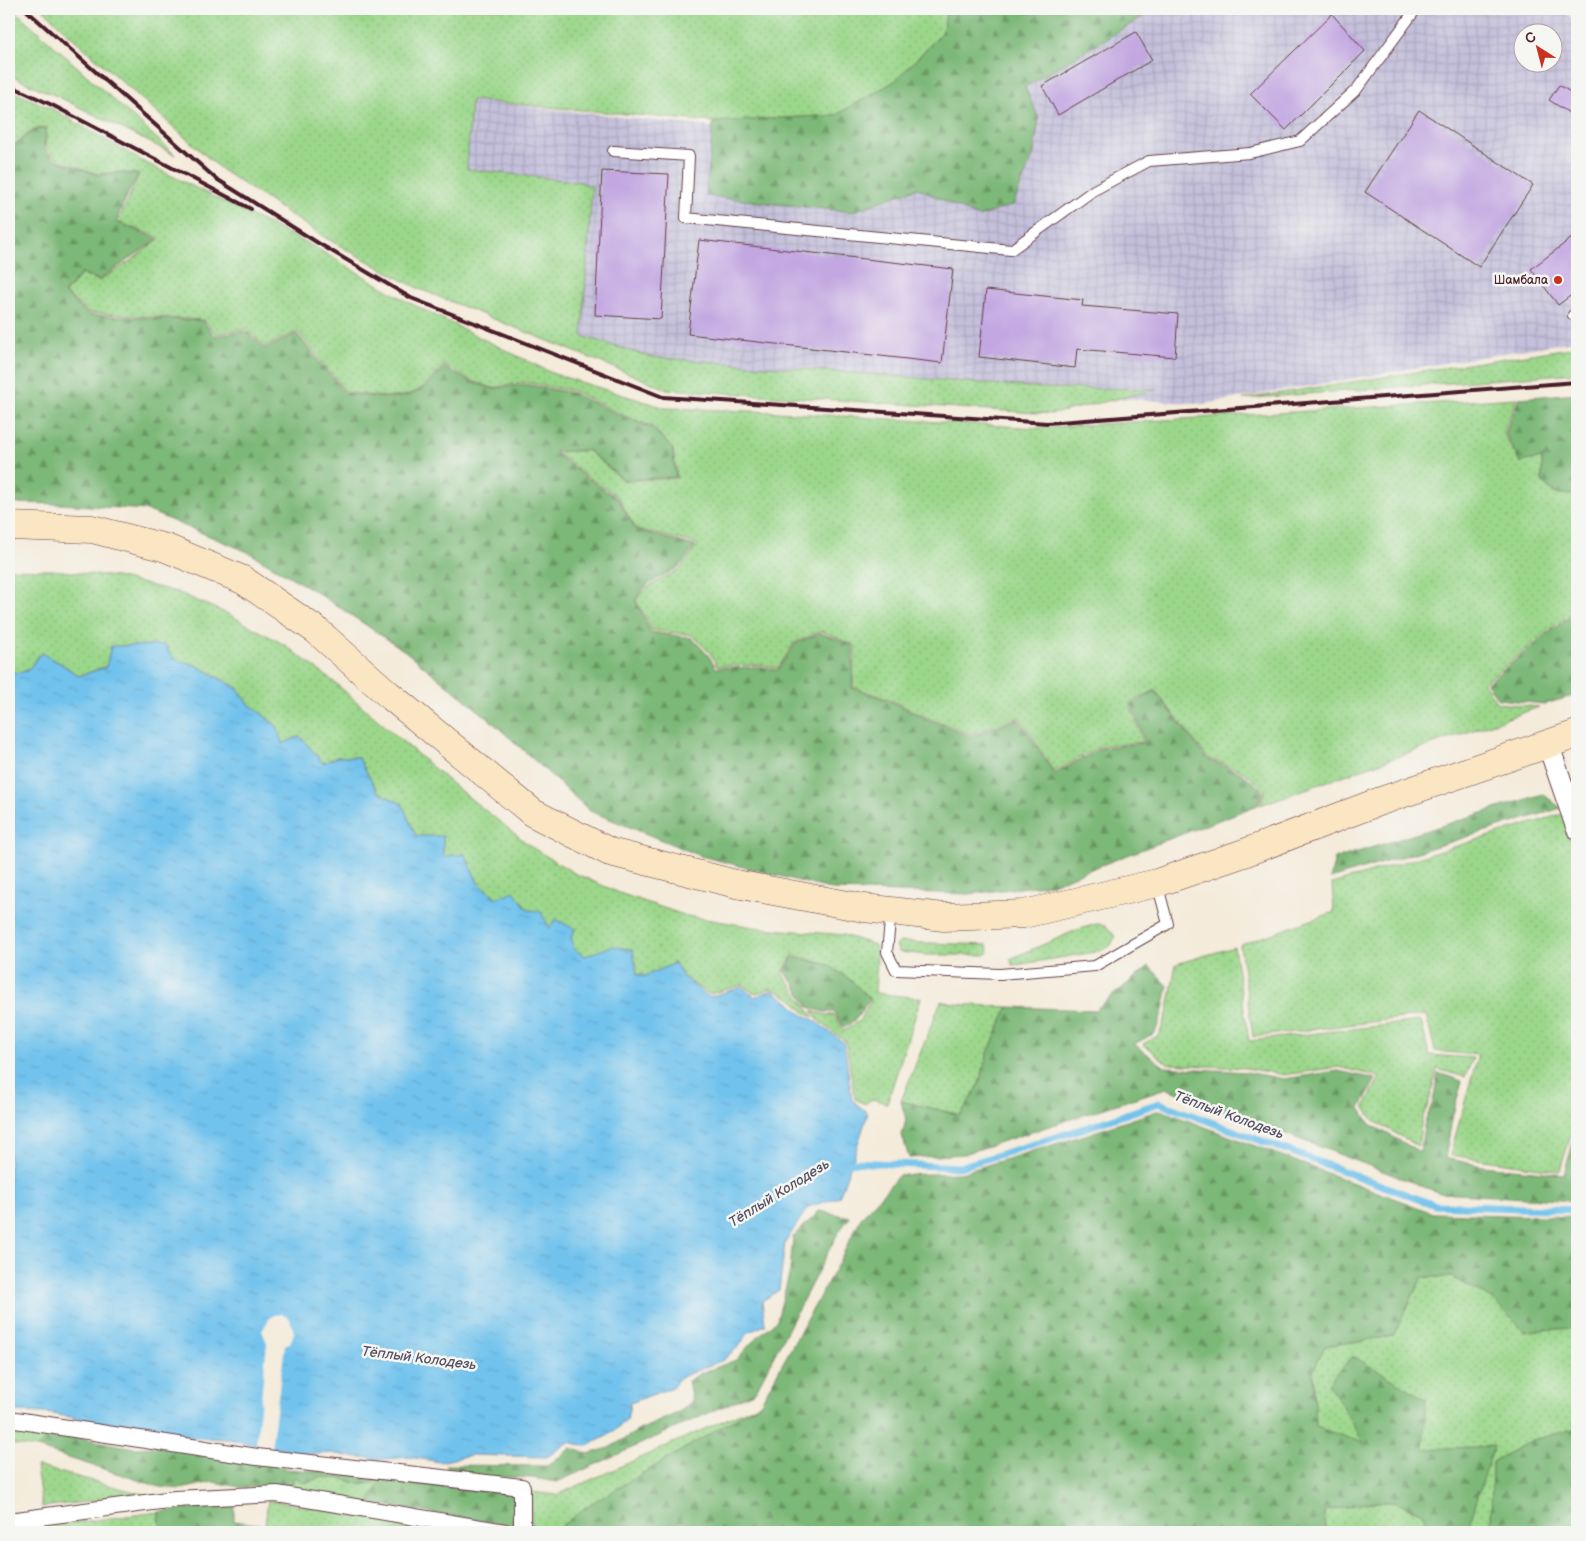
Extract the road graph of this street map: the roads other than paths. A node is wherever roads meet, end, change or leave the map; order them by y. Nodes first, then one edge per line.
1 (1416, 9) edge
2 (613, 151) dead end
3 (9, 526) edge
4 (1577, 734) edge
5 (1548, 744) junction
6 (1577, 828) edge
7 (1157, 883) junction
8 (891, 911) junction
9 (9, 1420) edge
10 (9, 1521) edge
11 (504, 1532) edge
12 (522, 1532) edge

1 - 2 lane
3 - 8 main road
4 - 5 main road
5 - 6 street
5 - 7 main road
7 - 8 main road
7 - 8 lane
9 - 12 street
10 - 11 street

